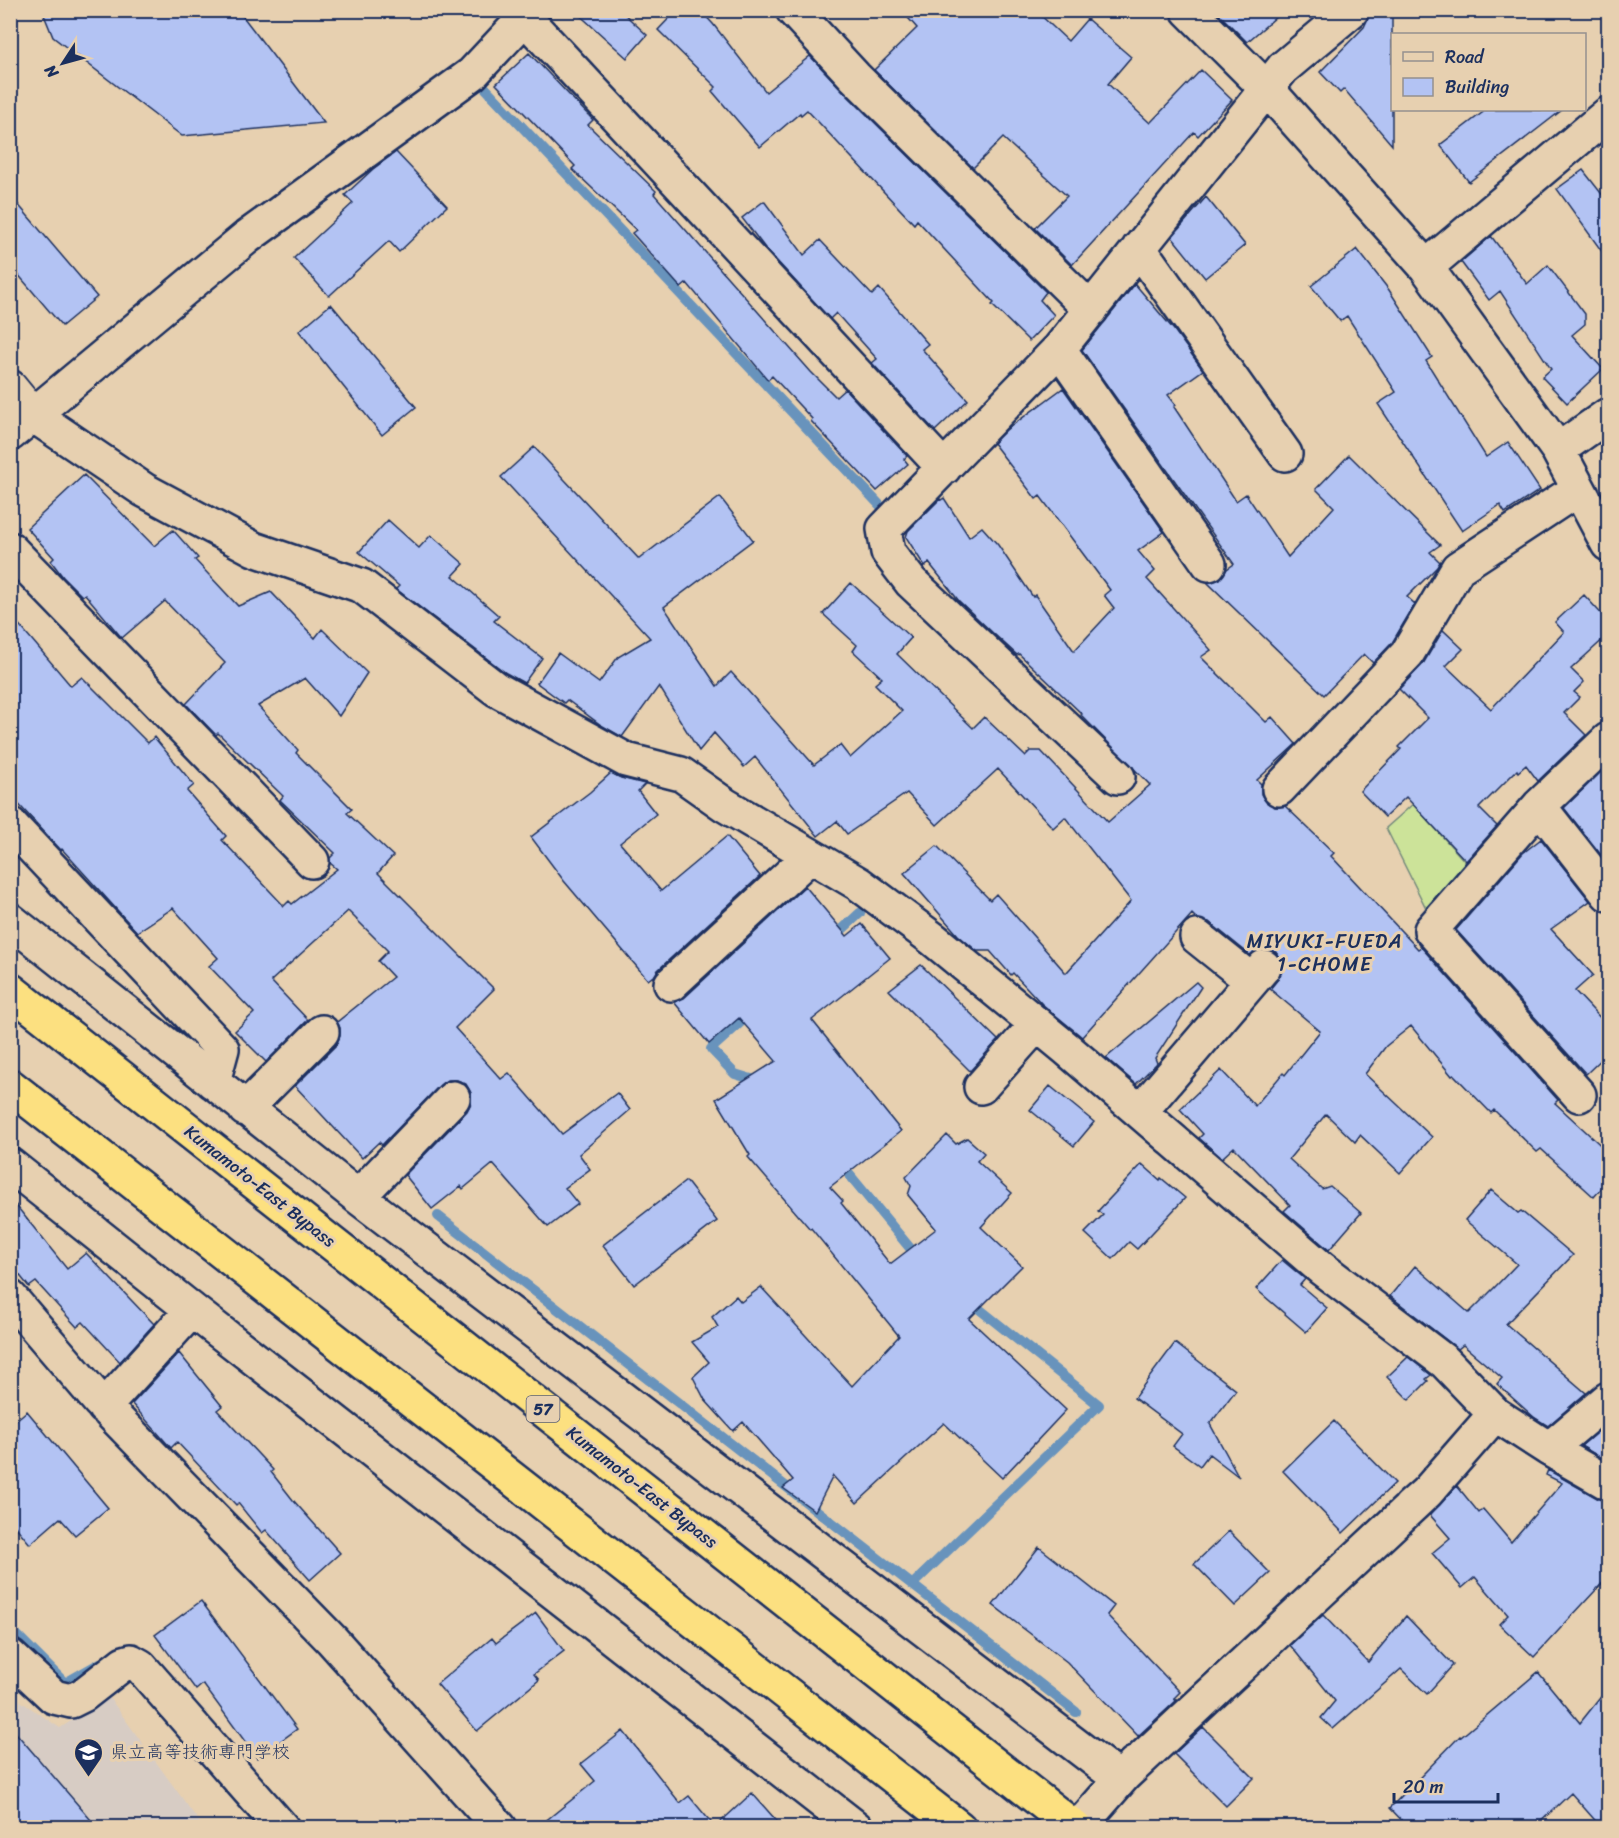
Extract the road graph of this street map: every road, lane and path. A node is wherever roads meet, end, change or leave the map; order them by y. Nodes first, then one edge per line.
1 (793, 10) edge
2 (1188, 10) edge
3 (1352, 10) edge
4 (529, 14) edge
5 (1267, 89) junction
6 (1608, 114) edge
7 (1139, 248) junction
8 (1426, 267) junction
9 (1091, 310) junction
10 (1059, 349) junction
11 (10, 387) edge
12 (1608, 415) edge
13 (22, 424) edge
14 (1558, 450) junction
15 (1285, 454) dead end
16 (944, 468) junction
17 (1578, 489) junction
18 (1608, 544) edge
19 (10, 549) edge
20 (1209, 564) dead end
21 (1608, 740) edge
22 (1118, 777) dead end
23 (1279, 789) dead end
24 (1539, 806) junction
25 (10, 825) edge
26 (810, 856) junction
27 (312, 861) dead end
28 (1608, 894) edge
29 (10, 920) edge
30 (1197, 937) dead end
31 (671, 984) dead end
32 (10, 990) edge
33 (1037, 1024) junction
34 (322, 1032) dead end
35 (213, 1082) junction
36 (10, 1086) edge
37 (981, 1087) dead end
38 (1579, 1095) dead end
39 (453, 1098) dead end
40 (245, 1109) junction
41 (1140, 1112) junction
42 (10, 1165) edge
43 (358, 1197) junction
44 (10, 1297) edge
45 (192, 1310) junction
46 (1608, 1399) edge
47 (104, 1407) junction
48 (1495, 1414) junction
49 (1549, 1449) junction
50 (1608, 1482) edge
51 (10, 1656) edge
52 (1120, 1779) junction
53 (282, 1827) edge
54 (500, 1827) edge
55 (856, 1827) edge
56 (959, 1827) edge
57 (1076, 1827) edge

1 - 9 street
2 - 5 street
3 - 5 street
4 - 13 street
4 - 16 street
5 - 7 street
5 - 8 street
6 - 8 street
7 - 9 street
7 - 15 street
8 - 14 street
9 - 10 street
10 - 16 street
10 - 20 street
11 - 13 street
12 - 14 street
13 - 26 street
14 - 17 street
16 - 22 street
17 - 18 street
17 - 23 street
19 - 27 street
21 - 24 street
24 - 28 street
24 - 38 street
25 - 35 street
26 - 31 street
26 - 33 street
29 - 35 street
30 - 41 street
32 - 57 highway, Kumamoto-East Bypass / 57
33 - 37 street
33 - 41 street
34 - 40 street
35 - 40 street
36 - 56 highway
39 - 43 street
40 - 43 street
41 - 48 street
42 - 45 street
43 - 52 street
44 - 47 street
45 - 47 street
45 - 55 street
46 - 49 street
47 - 54 street
48 - 49 street
48 - 52 street
49 - 50 street
51 - 53 street
52 - 57 street

